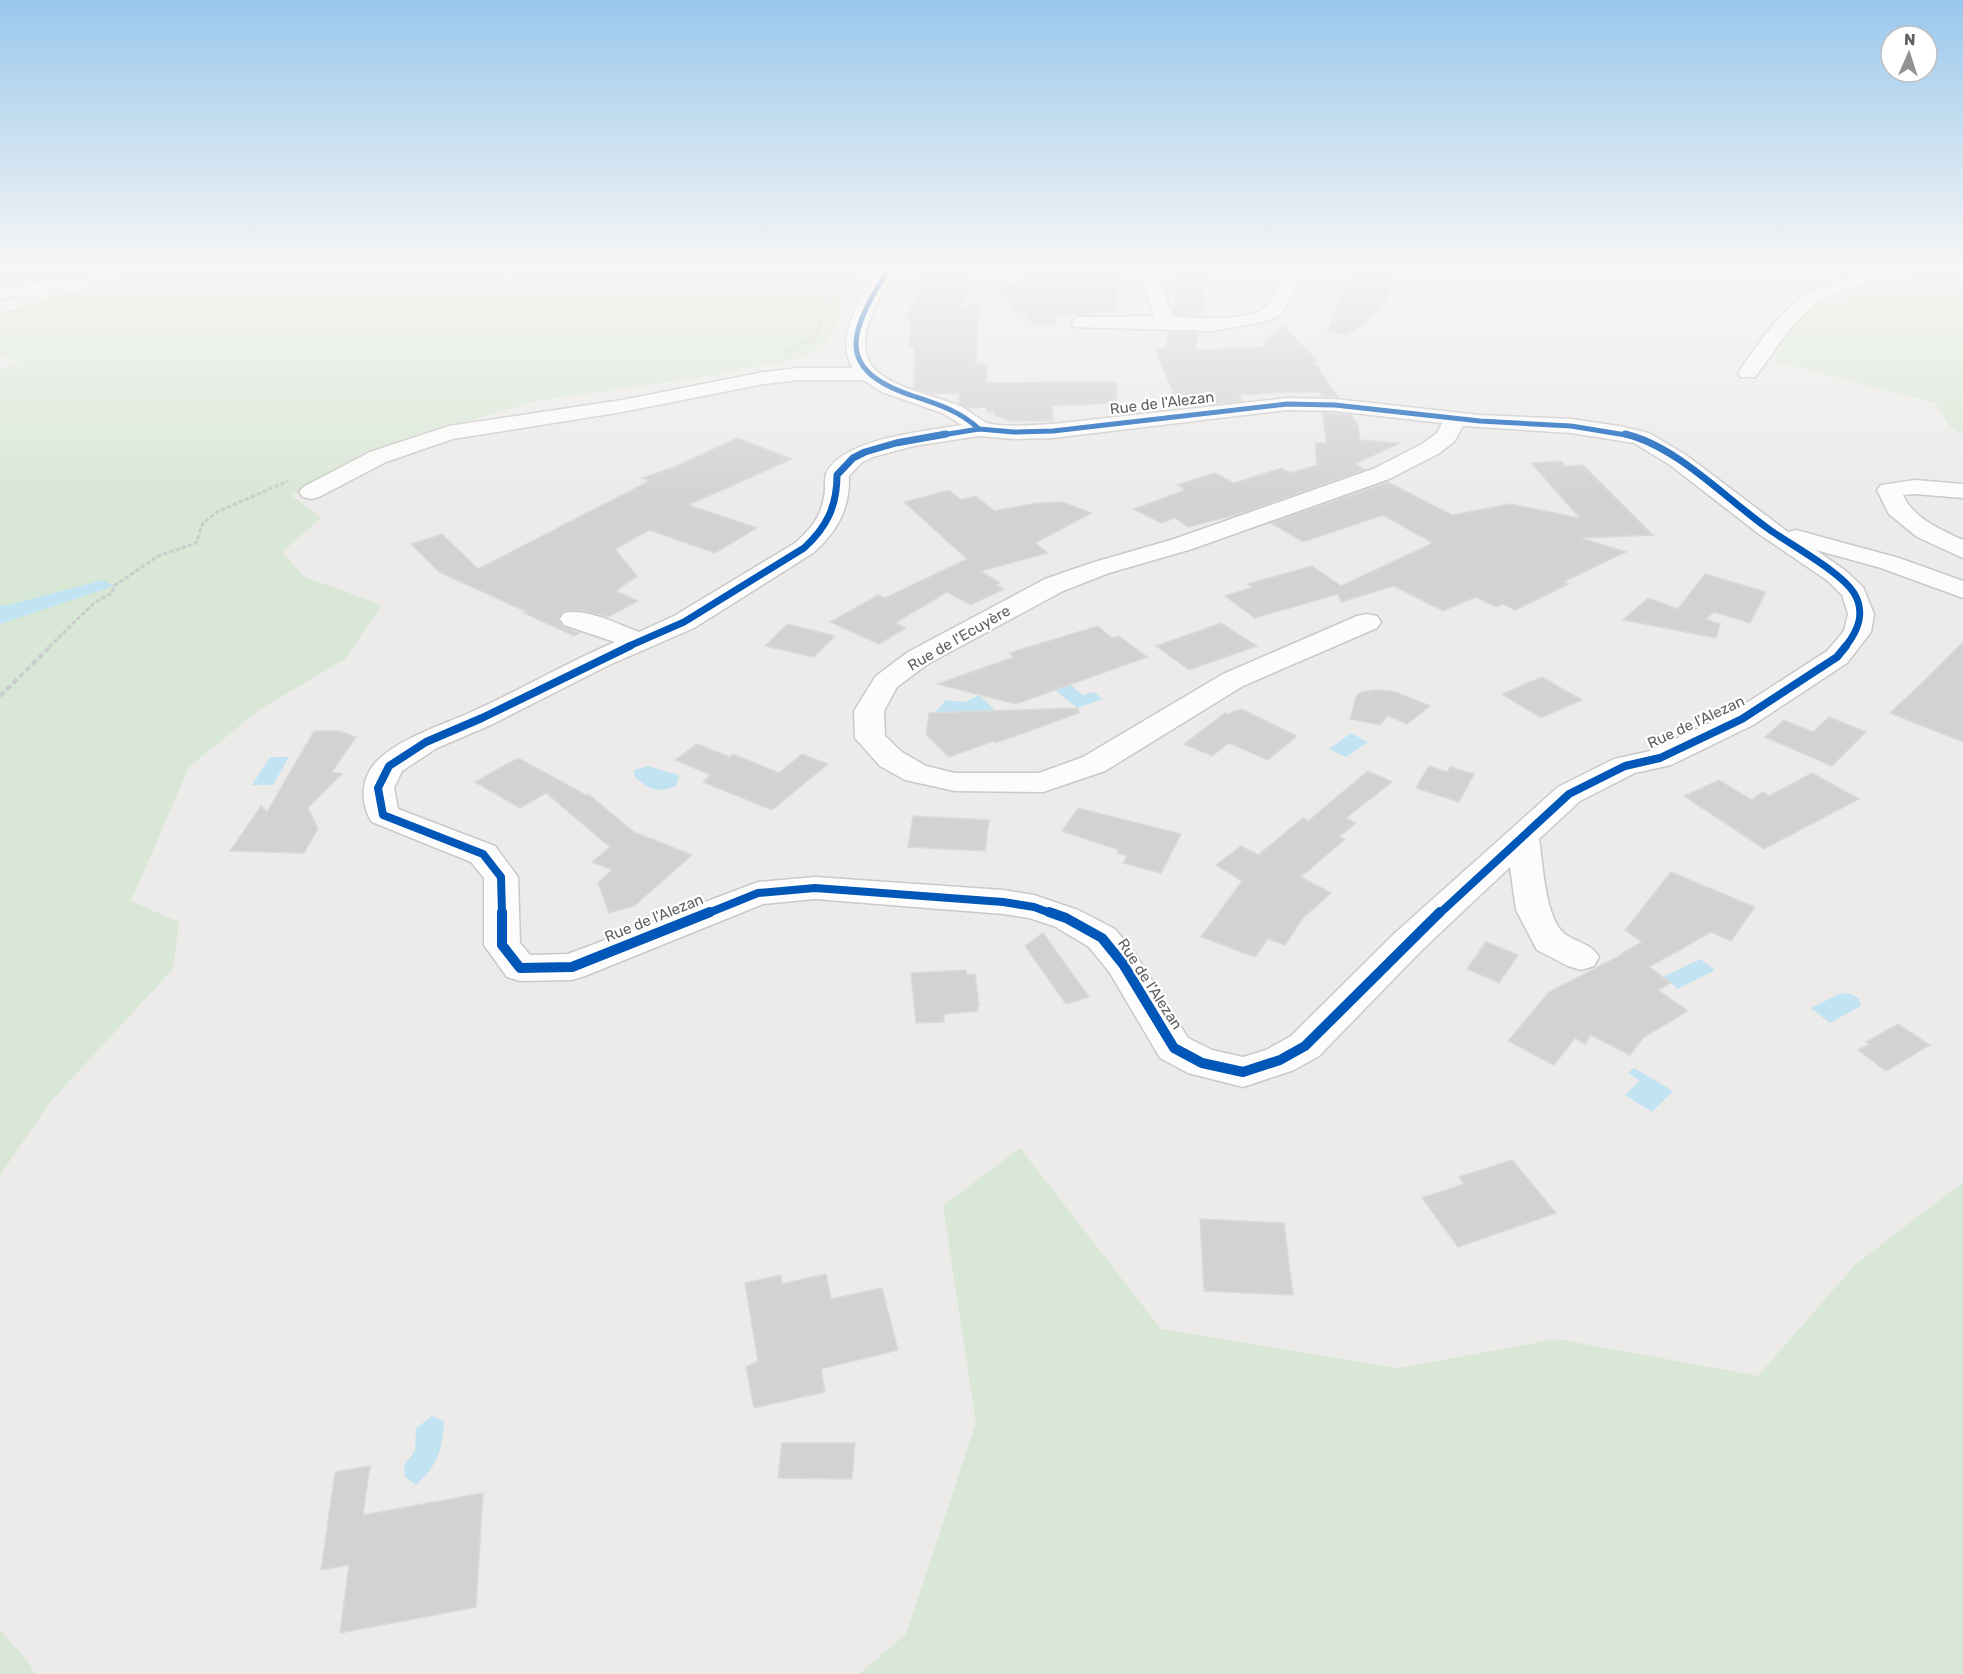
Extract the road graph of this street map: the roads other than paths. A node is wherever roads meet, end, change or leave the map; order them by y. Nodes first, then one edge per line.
1 (855, 346) edge
2 (1769, 346) edge
3 (1748, 373) dead end
4 (868, 374) junction
5 (1456, 418) junction
6 (979, 429) junction
7 (1963, 491) edge
8 (310, 492) dead end
9 (1768, 529) junction
10 (1963, 550) edge
11 (1963, 590) edge
12 (574, 619) dead end
13 (1367, 622) dead end
14 (642, 642) junction
15 (1522, 836) junction
16 (1581, 957) dead end

1 - 4 street
2 - 3 street
4 - 6 street
4 - 8 street
5 - 6 street, Rue de l'Alezan
5 - 9 street, Rue de l'Alezan
5 - 13 street, Rue de l'Ecuyère
6 - 14 street, Rue de l'Alezan
7 - 10 street
9 - 11 street
9 - 15 street, Rue de l'Alezan
12 - 14 street
14 - 15 street, Rue de l'Alezan
15 - 16 street

